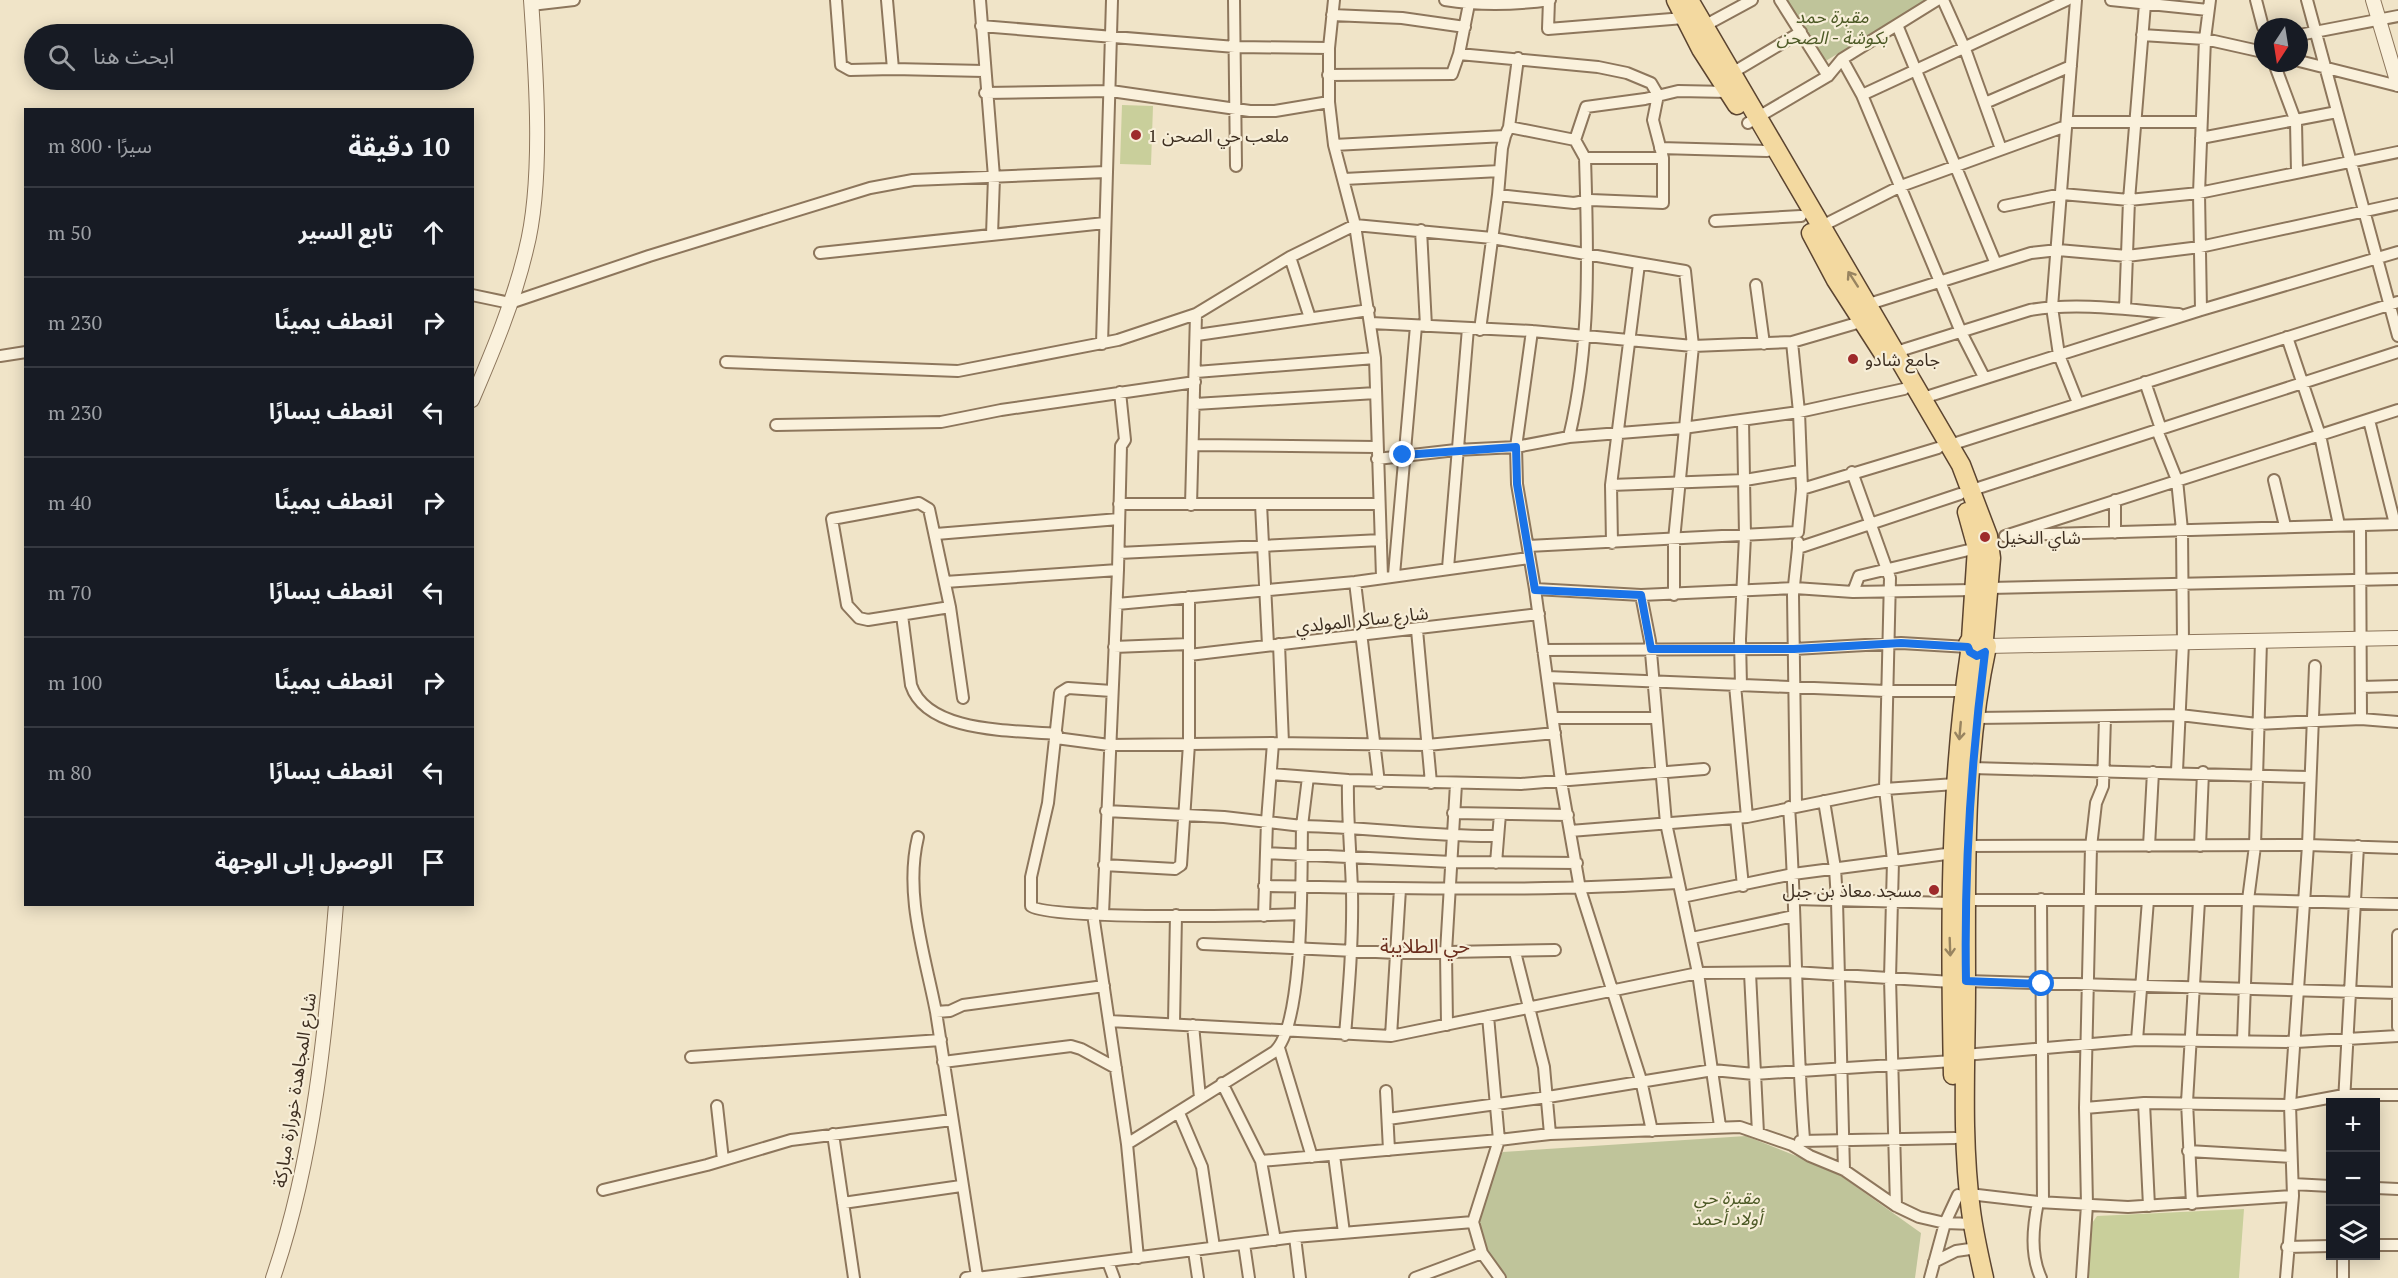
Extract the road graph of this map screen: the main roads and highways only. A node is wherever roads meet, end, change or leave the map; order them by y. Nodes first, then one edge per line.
1 (1676, 0) edge
2 (1687, 9) edge
3 (1754, 121) junction
4 (1867, 312) junction
5 (1944, 446) junction
6 (1977, 646) junction
7 (1960, 850) junction
8 (1959, 1058) junction
9 (1964, 1194) junction
10 (1972, 1248) junction
11 (1975, 1278) edge
12 (1984, 1278) edge

1 - 2 main road
2 - 3 main road
2 - 3 main road
4 -> 3 main road
3 - 4 main road
4 - 5 main road
4 - 5 main road
5 - 6 main road
6 - 7 main road
6 -> 7 main road
7 - 8 main road
8 - 9 main road
8 - 9 main road
9 - 10 main road
10 - 11 main road
10 - 12 main road

